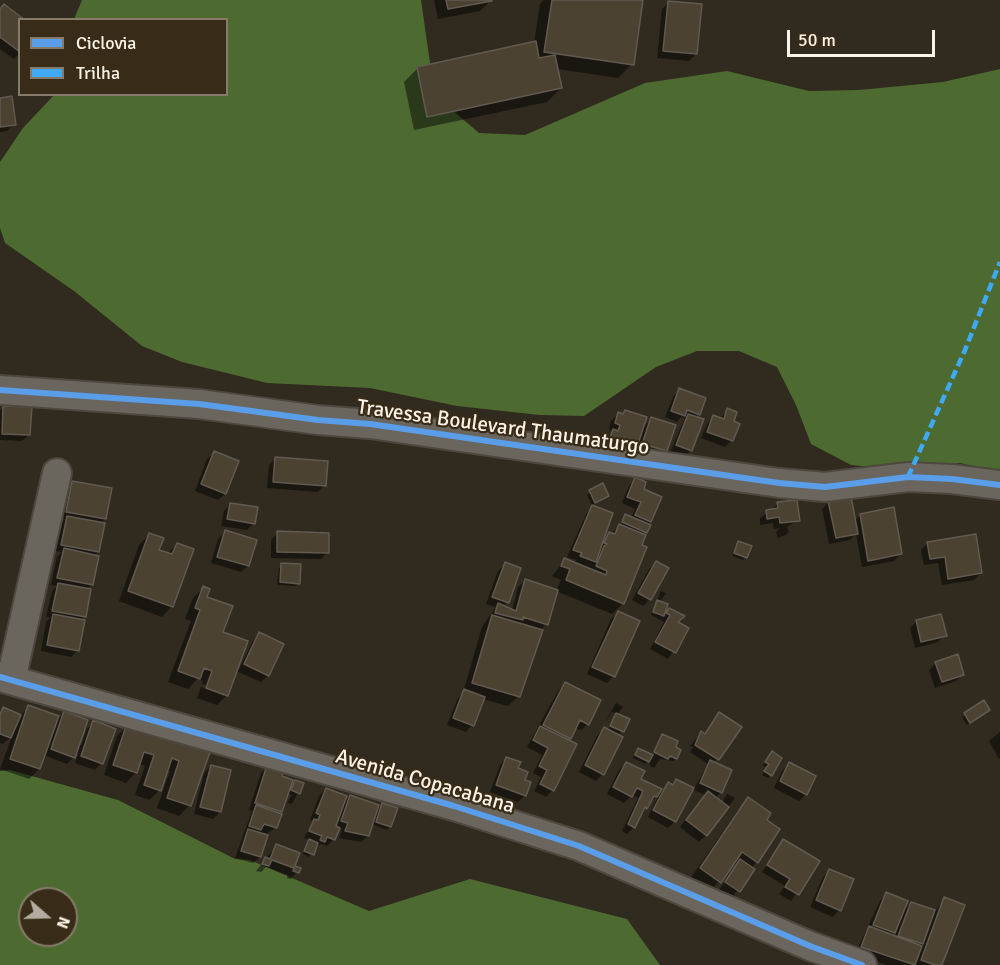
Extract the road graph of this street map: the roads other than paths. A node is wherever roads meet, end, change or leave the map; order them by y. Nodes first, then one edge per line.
1 (1, 387) edge
2 (57, 473) dead end
3 (1000, 485) edge
4 (5, 678) edge
5 (862, 965) edge

1 - 3 street, Travessa Boulevard Thaumaturgo
2 - 4 street
4 - 5 street, Avenida Copacabana

